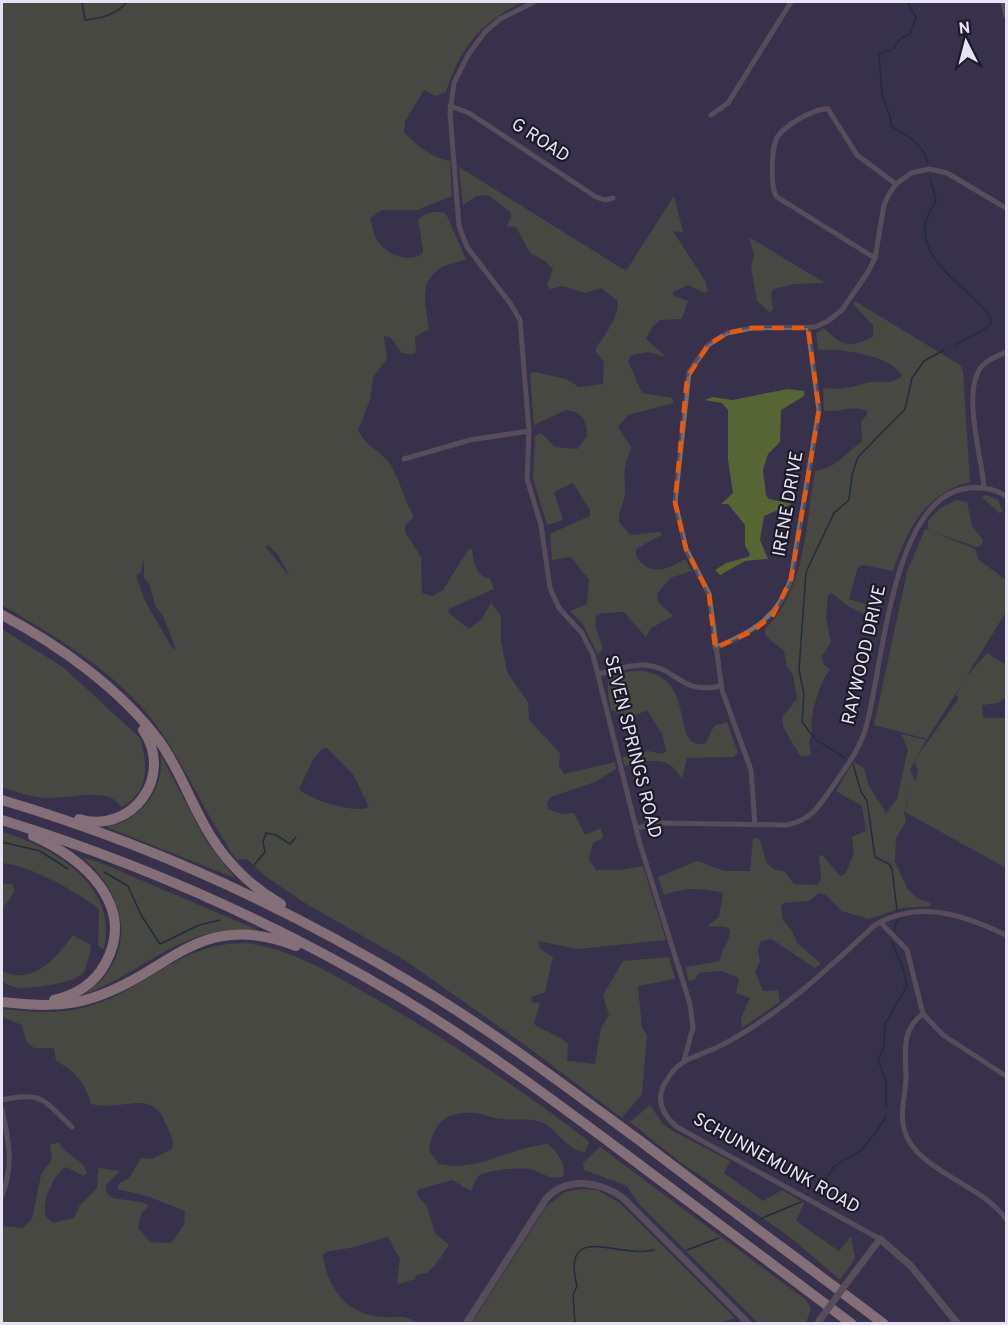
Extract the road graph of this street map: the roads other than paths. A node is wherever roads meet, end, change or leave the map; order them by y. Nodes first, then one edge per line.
1 (534, 2) edge
2 (791, 2) edge
3 (1003, 2) edge
4 (1006, 16) edge
5 (450, 106) junction
6 (711, 115) dead end
7 (896, 184) junction
8 (613, 198) dead end
9 (1006, 208) edge
10 (875, 258) junction
11 (808, 328) junction
12 (1006, 352) edge
13 (529, 431) junction
14 (404, 459) dead end
15 (984, 488) junction
16 (1006, 496) edge
17 (2, 615) edge
18 (2, 620) edge
19 (715, 648) junction
20 (599, 675) junction
21 (721, 686) junction
22 (5, 800) edge
23 (2, 822) edge
24 (755, 825) junction
25 (636, 828) junction
26 (880, 922) junction
27 (1006, 935) edge
28 (339, 941) junction
29 (380, 986) junction
30 (2, 1000) edge
31 (923, 1014) junction
32 (684, 1060) junction
33 (1006, 1076) edge
34 (2, 1100) edge
35 (2, 1109) edge
36 (72, 1127) dead end
37 (2, 1196) edge
38 (1006, 1219) edge
39 (880, 1239) junction
40 (818, 1322) edge
41 (466, 1323) edge
42 (749, 1323) edge
43 (852, 1323) edge
44 (884, 1323) edge
45 (958, 1323) edge

1 - 5 street, SEVEN SPRINGS ROAD
2 - 6 street
3 - 4 street
5 - 8 street, G ROAD
5 - 13 street, SEVEN SPRINGS ROAD
7 - 9 street
7 - 10 street
7 - 10 street
10 - 11 street
11 - 19 street, IRENE DRIVE
11 - 19 street
12 - 15 street
13 - 14 street
13 - 20 street, SEVEN SPRINGS ROAD
15 - 16 street, RAYWOOD DRIVE
15 - 24 street, RAYWOOD DRIVE
17 - 28 highway
18 - 22 highway
19 - 21 street
20 - 21 street
20 - 25 street, SEVEN SPRINGS ROAD
21 - 24 street
22 - 28 highway
23 - 29 highway
23 - 30 highway
24 - 25 street, RAYWOOD DRIVE
25 - 32 street, SEVEN SPRINGS ROAD
26 - 27 street
26 - 31 street
26 - 32 street
28 - 44 highway
29 - 30 highway
29 - 43 highway
31 - 33 street
31 - 38 street
32 - 39 street, SCHUNNEMUNK ROAD
34 - 36 street
35 - 37 street
39 - 40 street, bridge
39 - 45 street
41 - 42 street

